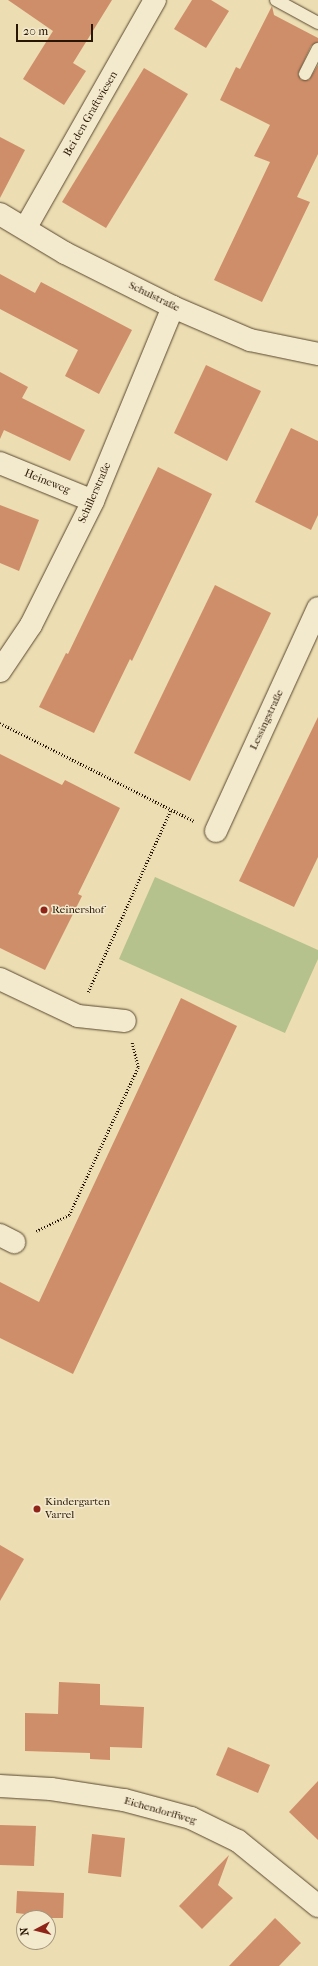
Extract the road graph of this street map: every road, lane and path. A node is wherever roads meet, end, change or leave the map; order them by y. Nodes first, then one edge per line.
1 (155, 0) edge
2 (276, 0) edge
3 (318, 23) edge
4 (318, 49) edge
5 (304, 74) dead end
6 (0, 214) edge
7 (26, 227) junction
8 (173, 307) junction
9 (318, 354) edge
10 (0, 463) edge
11 (93, 501) junction
12 (318, 608) edge
13 (0, 671) edge
14 (0, 723) edge
15 (170, 811) junction
16 (216, 831) joint
17 (0, 979) edge
18 (78, 1016) junction
19 (125, 1021) joint
20 (7, 1239) edge
21 (0, 1786) edge
22 (318, 1906) edge

1 - 7 street, Bei den Graftwiesen
2 - 3 lane
4 - 5 lane
6 - 7 street, Schulstraße
7 - 8 street, Schulstraße
8 - 9 street, Schulstraße
8 - 11 street, Schillerstraße
10 - 11 street, Heineweg
11 - 13 street, Schillerstraße
12 - 16 street, Lessingstraße
14 - 15 path
15 - 16 path
15 - 18 path
17 - 18 street
18 - 19 street
19 - 20 path
21 - 22 street, Eichendorffweg

